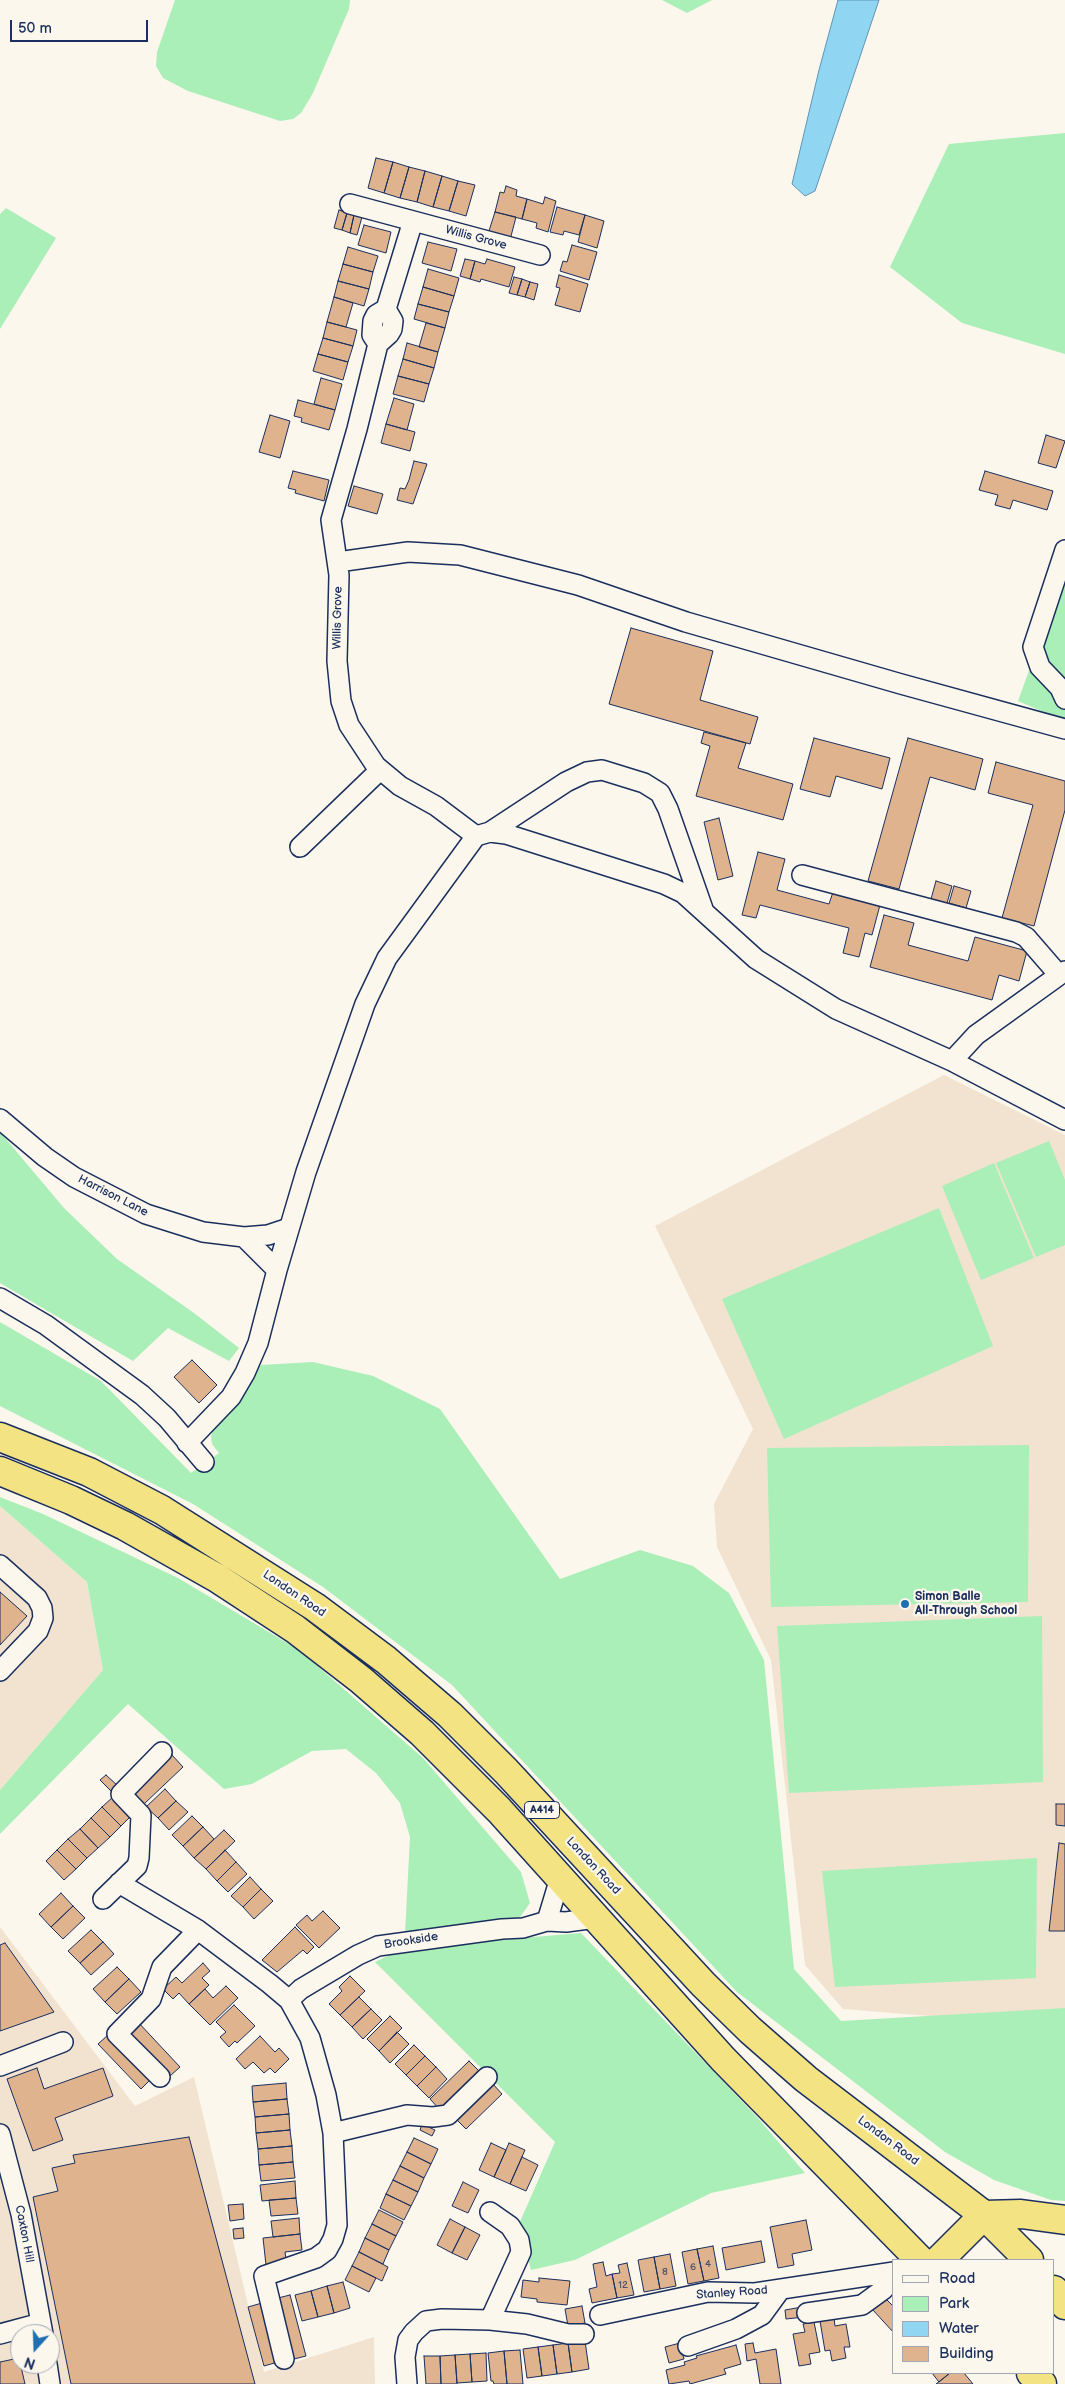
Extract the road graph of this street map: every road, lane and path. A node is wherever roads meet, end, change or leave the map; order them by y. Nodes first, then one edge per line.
1 (350, 204) dead end
2 (413, 221) junction
3 (540, 255) dead end
4 (1065, 550) edge
5 (338, 562) junction
6 (1065, 699) edge
7 (1065, 729) edge
8 (380, 770) junction
9 (483, 834) junction
10 (300, 847) dead end
11 (802, 875) dead end
12 (703, 910) junction
13 (1062, 973) edge
14 (952, 1061) junction
15 (0, 1119) edge
16 (1065, 1120) edge
17 (289, 1228) junction
18 (244, 1238) junction
19 (277, 1270) junction
20 (0, 1298) edge
21 (0, 1437) edge
22 (187, 1443) junction
23 (204, 1462) dead end
24 (0, 1470) edge
25 (0, 1565) edge
26 (0, 1672) edge
27 (162, 1752) dead end
28 (560, 1878) junction
29 (119, 1883) junction
30 (103, 1898) dead end
31 (596, 1918) junction
32 (547, 1921) junction
33 (198, 1930) junction
34 (289, 2000) junction
35 (63, 2042) dead end
36 (0, 2066) edge
37 (160, 2077) dead end
38 (487, 2077) dead end
39 (333, 2133) junction
40 (0, 2134) edge
41 (490, 2212) dead end
42 (984, 2216) junction
43 (1065, 2220) edge
44 (919, 2259) edge
45 (940, 2259) edge
46 (1027, 2259) edge
47 (892, 2272) edge
48 (892, 2275) edge
49 (781, 2289) junction
50 (1055, 2291) edge
51 (1065, 2305) edge
52 (807, 2313) dead end
53 (600, 2315) dead end
54 (490, 2320) junction
55 (41, 2324) edge
56 (584, 2334) dead end
57 (688, 2346) dead end
58 (284, 2359) dead end
59 (1032, 2374) edge
60 (407, 2384) edge
61 (1042, 2384) edge

1 - 2 street, Willis Grove
2 - 3 street, Willis Grove
2 - 5 street, Willis Grove
4 - 6 street
5 - 7 street
5 - 8 street, Willis Grove
8 - 9 street, Willis Grove
8 - 10 street
9 - 12 street
9 - 12 street
9 - 17 street
11 - 13 street
12 - 14 street
13 - 14 street
14 - 16 street
15 - 18 street, Harrison Lane
17 - 18 street, Harrison Lane
17 - 19 street
18 - 19 street
19 - 22 street
20 - 22 street
21 - 42 highway, London Road / A414
22 - 23 street
24 - 28 highway, A414
25 - 26 street
27 - 29 street
28 - 31 highway, A414
28 - 32 street
29 - 30 street
29 - 33 street
31 - 32 street, Brookside
31 - 44 highway, A414
32 - 34 street, Brookside
33 - 34 street
33 - 37 street
34 - 39 street
35 - 36 street
38 - 39 street
39 - 58 street
40 - 55 street, Caxton Hill
41 - 54 street
42 - 43 highway
42 - 45 highway
42 - 46 highway, London Road / A414
47 - 49 street, Stanley Road
48 - 52 street
49 - 53 street, Stanley Road
49 - 57 street
50 - 51 highway
54 - 56 street
54 - 60 street
59 - 61 highway

